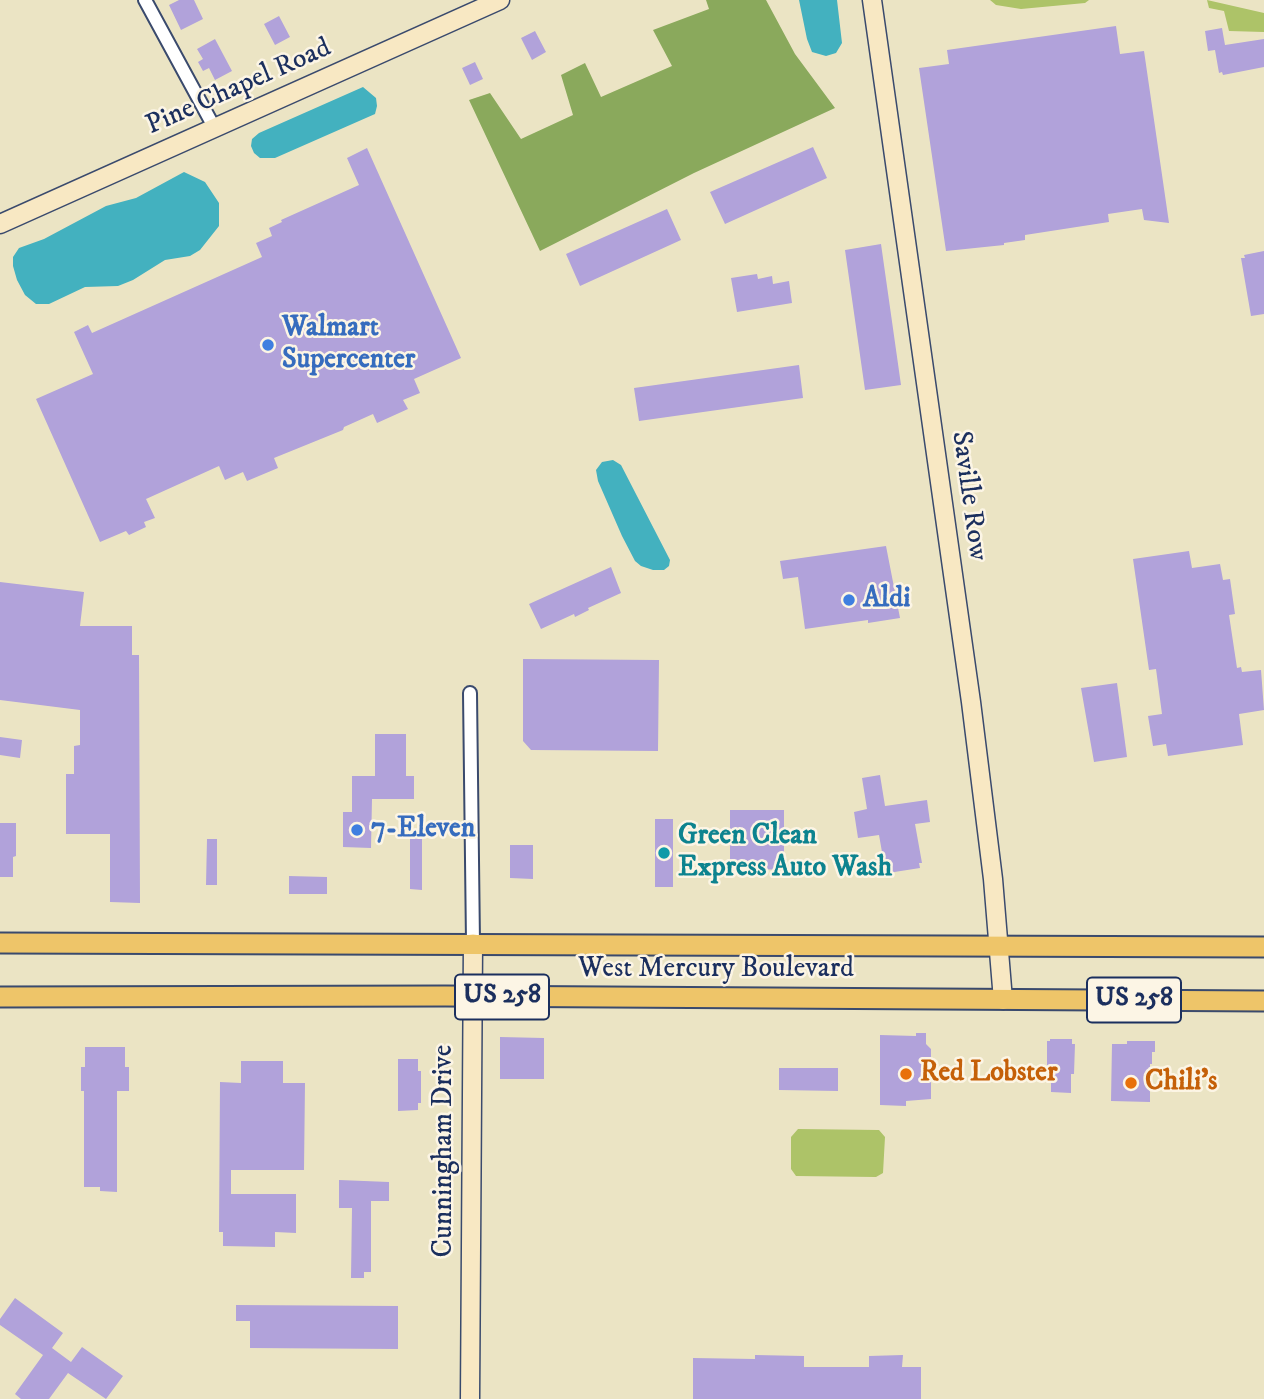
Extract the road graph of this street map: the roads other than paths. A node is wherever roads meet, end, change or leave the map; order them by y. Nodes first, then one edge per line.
1 (145, 0) edge
2 (500, 0) edge
3 (872, 0) edge
4 (214, 127) junction
5 (0, 224) edge
6 (470, 693) dead end
7 (0, 943) edge
8 (473, 943) junction
9 (1000, 947) junction
10 (1264, 947) edge
11 (472, 996) junction
12 (0, 997) edge
13 (1003, 1000) junction
14 (1264, 1001) edge
15 (470, 1399) edge

1 - 4 street
2 - 4 street, Pine Chapel Road
3 - 9 street, Saville Row
4 - 5 street, Pine Chapel Road
6 - 8 street, Cunningham Drive
7 - 8 main road, West Mercury Boulevard / US 258
8 - 9 main road, West Mercury Boulevard / US 258
8 - 11 street, Cunningham Drive
9 - 10 main road, West Mercury Boulevard / US 258
9 - 13 street, Saville Row
11 - 12 main road, West Mercury Boulevard / US 258
11 - 13 main road, West Mercury Boulevard / US 258
11 - 15 street, Cunningham Drive
13 - 14 main road, West Mercury Boulevard / US 258

